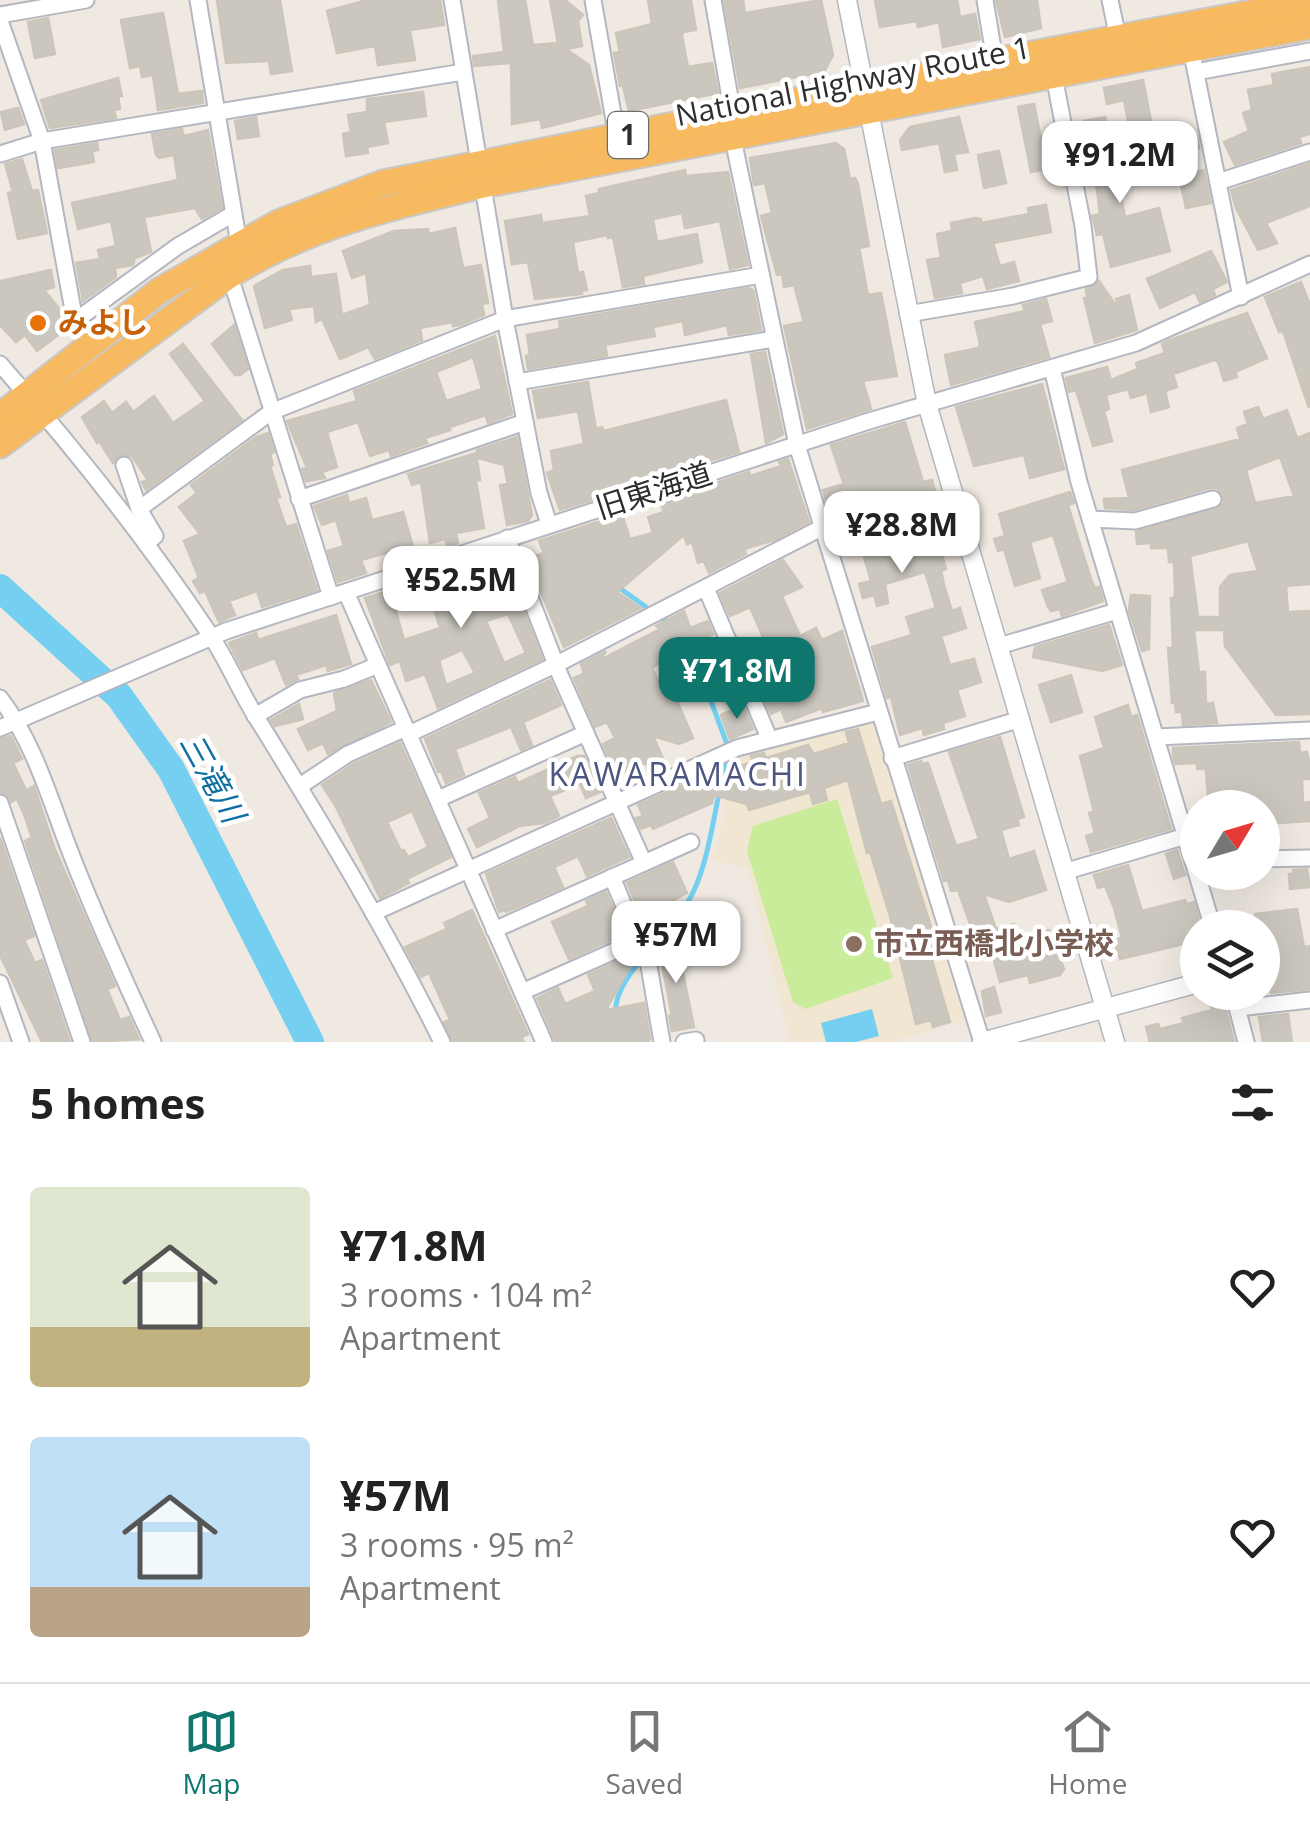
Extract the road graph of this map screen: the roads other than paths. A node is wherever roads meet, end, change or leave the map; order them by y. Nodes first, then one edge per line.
1 (86, 0) edge
2 (198, 0) edge
3 (452, 0) edge
4 (593, 0) edge
5 (713, 0) edge
6 (847, 0) edge
7 (985, 0) edge
8 (1110, 0) edge
9 (1310, 2) edge
10 (0, 18) edge
11 (1272, 25) edge
12 (1310, 26) edge
13 (1118, 38) junction
14 (1310, 52) edge
15 (996, 61) junction
16 (1193, 61) junction
17 (464, 72) junction
18 (1054, 76) junction
19 (865, 99) junction
20 (216, 110) junction
21 (733, 127) junction
22 (616, 137) junction
23 (42, 141) junction
24 (1310, 152) edge
25 (0, 154) edge
26 (481, 175) junction
27 (1218, 182) junction
28 (234, 214) junction
29 (239, 244) junction
30 (1307, 265) edge
31 (762, 275) junction
32 (227, 276) junction
33 (1310, 284) edge
34 (1241, 297) junction
35 (908, 314) junction
36 (505, 319) junction
37 (774, 339) junction
38 (0, 364) edge
39 (1052, 368) junction
40 (517, 382) junction
41 (36, 404) junction
42 (927, 404) junction
43 (271, 412) junction
44 (524, 422) junction
45 (7, 425) edge
46 (797, 445) junction
47 (124, 466) dead end
48 (299, 499) junction
49 (1212, 499) dead end
50 (139, 510) junction
51 (1090, 518) junction
52 (549, 524) junction
53 (822, 527) junction
54 (507, 538) junction
55 (146, 544) junction
56 (706, 588) junction
57 (339, 595) junction
58 (1118, 612) junction
59 (212, 638) junction
60 (999, 646) junction
61 (557, 664) junction
62 (378, 665) junction
63 (0, 698) edge
64 (878, 712) junction
65 (256, 716) junction
66 (23, 718) junction
67 (1021, 719) junction
68 (0, 728) edge
69 (1310, 730) edge
70 (407, 731) junction
71 (586, 733) junction
72 (1156, 737) junction
73 (769, 738) junction
74 (892, 758) junction
75 (300, 786) junction
76 (438, 799) junction
77 (616, 802) junction
78 (0, 803) edge
79 (1180, 816) edge
80 (1180, 838) edge
81 (690, 842) dead end
82 (1310, 858) edge
83 (1280, 859) edge
84 (644, 863) junction
85 (469, 869) junction
86 (1066, 872) junction
87 (612, 877) junction
88 (373, 913) junction
89 (494, 930) junction
90 (640, 943) junction
91 (0, 983) edge
92 (1180, 988) edge
93 (522, 992) junction
94 (1280, 1000) edge
95 (1310, 1000) edge
96 (1108, 1008) junction
97 (1238, 1010) edge
98 (21, 1042) edge
99 (82, 1042) edge
100 (153, 1042) edge
101 (442, 1042) edge
102 (544, 1042) edge
103 (662, 1042) edge
104 (982, 1042) edge
105 (1116, 1042) edge
106 (1246, 1042) edge

1 - 10 street
2 - 20 street
3 - 17 street
4 - 22 street
5 - 21 street
6 - 19 street
7 - 15 street
8 - 13 street
9 - 11 highway, National Highway Route 1 / 1
10 - 23 street
11 - 12 highway, National Highway Route 1 / 1
11 - 13 highway, National Highway Route 1 / 1
11 - 14 street
11 - 16 highway, National Highway Route 1 / 1
13 - 15 highway, National Highway Route 1 / 1
15 - 19 highway, National Highway Route 1 / 1
16 - 18 highway, National Highway Route 1 / 1
16 - 27 street
17 - 20 street
17 - 26 street
18 - 19 highway, National Highway Route 1 / 1
18 - 35 street
19 - 21 highway, National Highway Route 1 / 1
19 - 35 street
20 - 23 street
20 - 28 street
21 - 22 highway, National Highway Route 1 / 1
21 - 26 highway, National Highway Route 1 / 1
21 - 31 street
22 - 26 highway, National Highway Route 1 / 1
23 - 25 street
23 - 28 street
24 - 27 street
26 - 29 highway, National Highway Route 1 / 1
26 - 32 highway, National Highway Route 1 / 1
26 - 36 street
27 - 34 street
28 - 29 street
29 - 41 highway, National Highway Route 1 / 1
30 - 33 street
30 - 34 street, 旧東海道
31 - 36 street
31 - 37 street
32 - 41 highway, National Highway Route 1 / 1
32 - 43 street
34 - 39 street, 旧東海道
35 - 42 street
36 - 40 street
36 - 43 street
37 - 40 street
37 - 46 street
38 - 41 street
39 - 42 street, 旧東海道
39 - 51 street
40 - 44 street
41 - 45 highway, National Highway Route 1 / 1
41 - 55 street
42 - 46 street, 旧東海道
42 - 60 street
43 - 48 street
43 - 50 street
44 - 48 street
44 - 52 street
46 - 52 street, 旧東海道
46 - 53 street
47 - 50 street
48 - 57 street
49 - 51 street
50 - 55 street
51 - 58 street
52 - 54 street, 旧東海道
53 - 56 street
53 - 64 street
54 - 57 street, 旧東海道
54 - 61 street
55 - 59 street
56 - 61 street
56 - 73 street
57 - 59 street, 旧東海道
57 - 62 street
58 - 60 street
58 - 72 street
59 - 65 street
59 - 66 street, 旧東海道
60 - 67 street
61 - 70 street
61 - 71 street
62 - 65 street
62 - 70 street
63 - 66 street
64 - 73 street
64 - 74 street
65 - 75 street
66 - 68 street, 旧東海道
66 - 100 street
67 - 74 street
67 - 86 street
69 - 72 street
70 - 75 street
70 - 76 street
71 - 76 street
71 - 77 street
72 - 79 street
73 - 77 street
74 - 104 street
75 - 88 street
76 - 85 street
77 - 84 street
77 - 85 street
78 - 99 street
80 - 86 street
81 - 84 street
82 - 83 street
84 - 87 street
85 - 88 street
85 - 89 street
86 - 96 street
87 - 89 street
87 - 90 street
88 - 101 street
89 - 93 street
90 - 93 street
90 - 103 street
91 - 98 street
92 - 96 street
93 - 102 street
94 - 95 street
96 - 104 street
96 - 105 street
97 - 106 street

